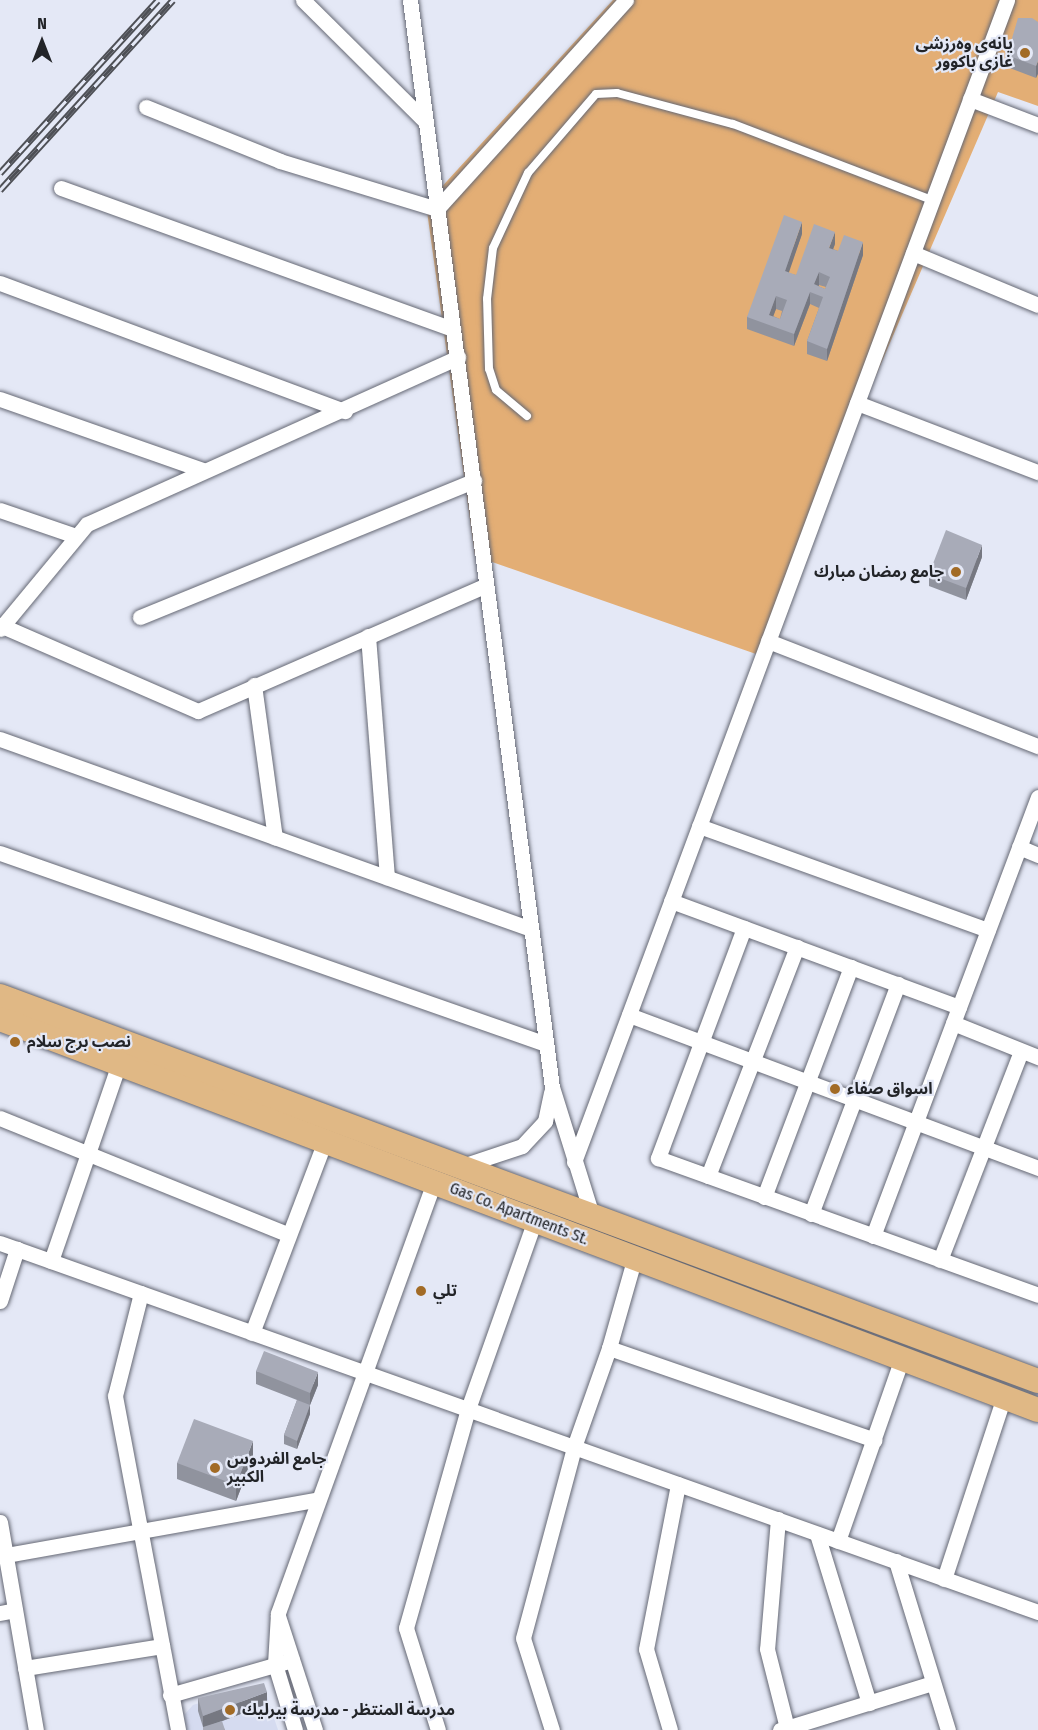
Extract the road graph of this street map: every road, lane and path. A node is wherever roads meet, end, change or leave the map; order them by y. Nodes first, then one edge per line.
1 (303, 0) edge
2 (410, 0) edge
3 (626, 0) edge
4 (1007, 0) edge
5 (970, 99) junction
6 (146, 107) dead end
7 (426, 122) junction
8 (1038, 125) edge
9 (61, 189) dead end
10 (932, 200) junction
11 (437, 209) junction
12 (913, 253) junction
13 (0, 283) edge
14 (1038, 304) edge
15 (453, 329) junction
16 (458, 357) junction
17 (0, 399) edge
18 (857, 403) junction
19 (345, 411) junction
20 (527, 416) dead end
21 (203, 470) junction
22 (1038, 472) edge
23 (474, 481) junction
24 (0, 510) edge
25 (76, 536) junction
26 (486, 585) junction
27 (140, 617) dead end
28 (1, 627) edge
29 (368, 636) junction
30 (768, 640) junction
31 (254, 685) junction
32 (0, 739) edge
33 (1038, 746) edge
34 (1038, 797) edge
35 (699, 826) junction
36 (275, 838) junction
37 (1019, 847) junction
38 (0, 853) edge
39 (1038, 855) edge
40 (387, 878) junction
41 (671, 901) junction
42 (744, 928) junction
43 (531, 929) junction
44 (988, 930) junction
45 (797, 947) junction
46 (851, 967) junction
47 (898, 984) junction
48 (0, 996) edge
49 (959, 1007) junction
50 (628, 1016) junction
51 (0, 1019) edge
52 (952, 1023) junction
53 (704, 1043) junction
54 (546, 1044) junction
55 (1021, 1051) junction
56 (1038, 1057) edge
57 (753, 1061) junction
58 (119, 1063) junction
59 (808, 1082) junction
60 (552, 1087) junction
61 (261, 1090) junction
62 (855, 1099) junction
63 (252, 1113) junction
64 (0, 1118) edge
65 (916, 1122) junction
66 (325, 1141) junction
67 (985, 1148) junction
68 (88, 1155) junction
69 (574, 1162) junction
70 (465, 1165) junction
71 (1038, 1168) edge
72 (708, 1176) junction
73 (434, 1182) junction
74 (764, 1197) junction
75 (591, 1212) junction
76 (811, 1214) junction
77 (535, 1220) junction
78 (286, 1234) junction
79 (873, 1236) junction
80 (0, 1243) edge
81 (17, 1249) junction
82 (635, 1257) junction
83 (940, 1260) junction
84 (51, 1261) junction
85 (141, 1293) junction
86 (1038, 1295) edge
87 (0, 1301) edge
88 (252, 1333) junction
89 (609, 1348) junction
90 (902, 1358) junction
91 (363, 1372) junction
92 (1038, 1381) edge
93 (1004, 1397) junction
94 (468, 1409) junction
95 (1038, 1410) edge
96 (874, 1440) junction
97 (574, 1447) junction
98 (678, 1484) junction
99 (316, 1500) junction
100 (778, 1519) junction
101 (0, 1522) edge
102 (141, 1531) junction
103 (818, 1534) junction
104 (838, 1541) junction
105 (6, 1556) junction
106 (896, 1561) junction
107 (944, 1579) junction
108 (8, 1611) edge
109 (1038, 1612) edge
110 (278, 1613) junction
111 (162, 1646) junction
112 (292, 1660) junction
113 (275, 1664) junction
114 (25, 1668) junction
115 (933, 1683) junction
116 (170, 1695) junction
117 (869, 1703) junction
118 (784, 1729) edge
119 (36, 1730) edge
120 (178, 1730) edge
121 (296, 1730) edge
122 (315, 1730) edge
123 (438, 1730) edge
124 (552, 1730) edge
125 (670, 1730) edge
126 (948, 1730) edge

1 - 7 street
2 - 7 street
3 - 11 street
4 - 5 street
5 - 8 street
5 - 10 street
6 - 11 street
7 - 11 street
9 - 15 street
10 - 12 street
10 - 20 lane
11 - 15 street
12 - 14 street
12 - 18 street
13 - 19 street
15 - 16 street
16 - 19 street
16 - 23 street
17 - 21 street
18 - 22 street
18 - 30 street
19 - 21 street
21 - 25 street
23 - 26 street
23 - 27 street
24 - 25 street
25 - 28 street
26 - 29 street
26 - 43 street
28 - 31 street
29 - 31 street
29 - 40 street
30 - 33 street
30 - 35 street
31 - 36 street
32 - 36 street
34 - 37 street
35 - 41 street
35 - 44 street
36 - 40 street
37 - 39 street
37 - 44 street
38 - 54 street
40 - 43 street
41 - 42 street
41 - 50 street
42 - 45 street
42 - 53 street
43 - 54 street
44 - 49 street
45 - 46 street
45 - 57 street
46 - 47 street
46 - 59 street
47 - 49 street
47 - 62 street
48 - 61 main road, Gas Co. Apartments St.
49 - 52 street
50 - 53 street
50 - 69 street
51 - 58 main road, Gas Co. Apartments St.
52 - 55 street
52 - 65 street
53 - 57 street
53 - 72 street
54 - 60 street
55 - 56 street
55 - 67 street
57 - 59 street
57 - 72 street
58 - 63 main road, Gas Co. Apartments St.
58 - 68 street
59 - 62 street
59 - 74 street
60 - 69 street
60 - 70 street
61 - 63 main road
61 - 70 main road, Gas Co. Apartments St.
62 - 65 street
62 - 76 street
63 - 66 main road, Gas Co. Apartments St.
64 - 68 street
65 - 67 street
65 - 79 street
66 - 73 main road, Gas Co. Apartments St.
66 - 78 street
67 - 71 street
67 - 83 street
68 - 78 street
68 - 84 street
69 - 75 street
70 - 75 main road, Gas Co. Apartments St.
72 - 74 street
73 - 77 main road, Gas Co. Apartments St.
73 - 91 street
74 - 76 street
75 - 92 main road, Gas Co. Apartments St.
76 - 79 street
77 - 82 main road, Gas Co. Apartments St.
77 - 94 street
78 - 88 street
79 - 83 street
80 - 81 street
81 - 84 street
81 - 87 street
82 - 89 street
82 - 90 main road, Gas Co. Apartments St.
83 - 86 street
84 - 85 street
85 - 88 street
85 - 102 street
88 - 91 street
89 - 96 street
89 - 97 street
90 - 93 main road, Gas Co. Apartments St.
90 - 96 street
91 - 94 street
91 - 99 street
93 - 95 main road, Gas Co. Apartments St.
93 - 107 street
94 - 97 street
94 - 123 street
96 - 104 street
97 - 98 street
97 - 124 street
98 - 100 street
98 - 125 street
99 - 102 street
99 - 110 street
100 - 103 street
100 - 118 street
101 - 105 street
102 - 105 street
102 - 111 street
103 - 104 street
103 - 117 street
104 - 106 street
105 - 108 street
106 - 107 street
106 - 115 street
107 - 109 street
108 - 114 street
110 - 112 street
110 - 113 street
111 - 114 street
111 - 116 street
112 - 113 street
112 - 122 street
113 - 116 street
113 - 121 street
114 - 119 street
115 - 117 street
115 - 126 street
116 - 120 street
117 - 118 street

